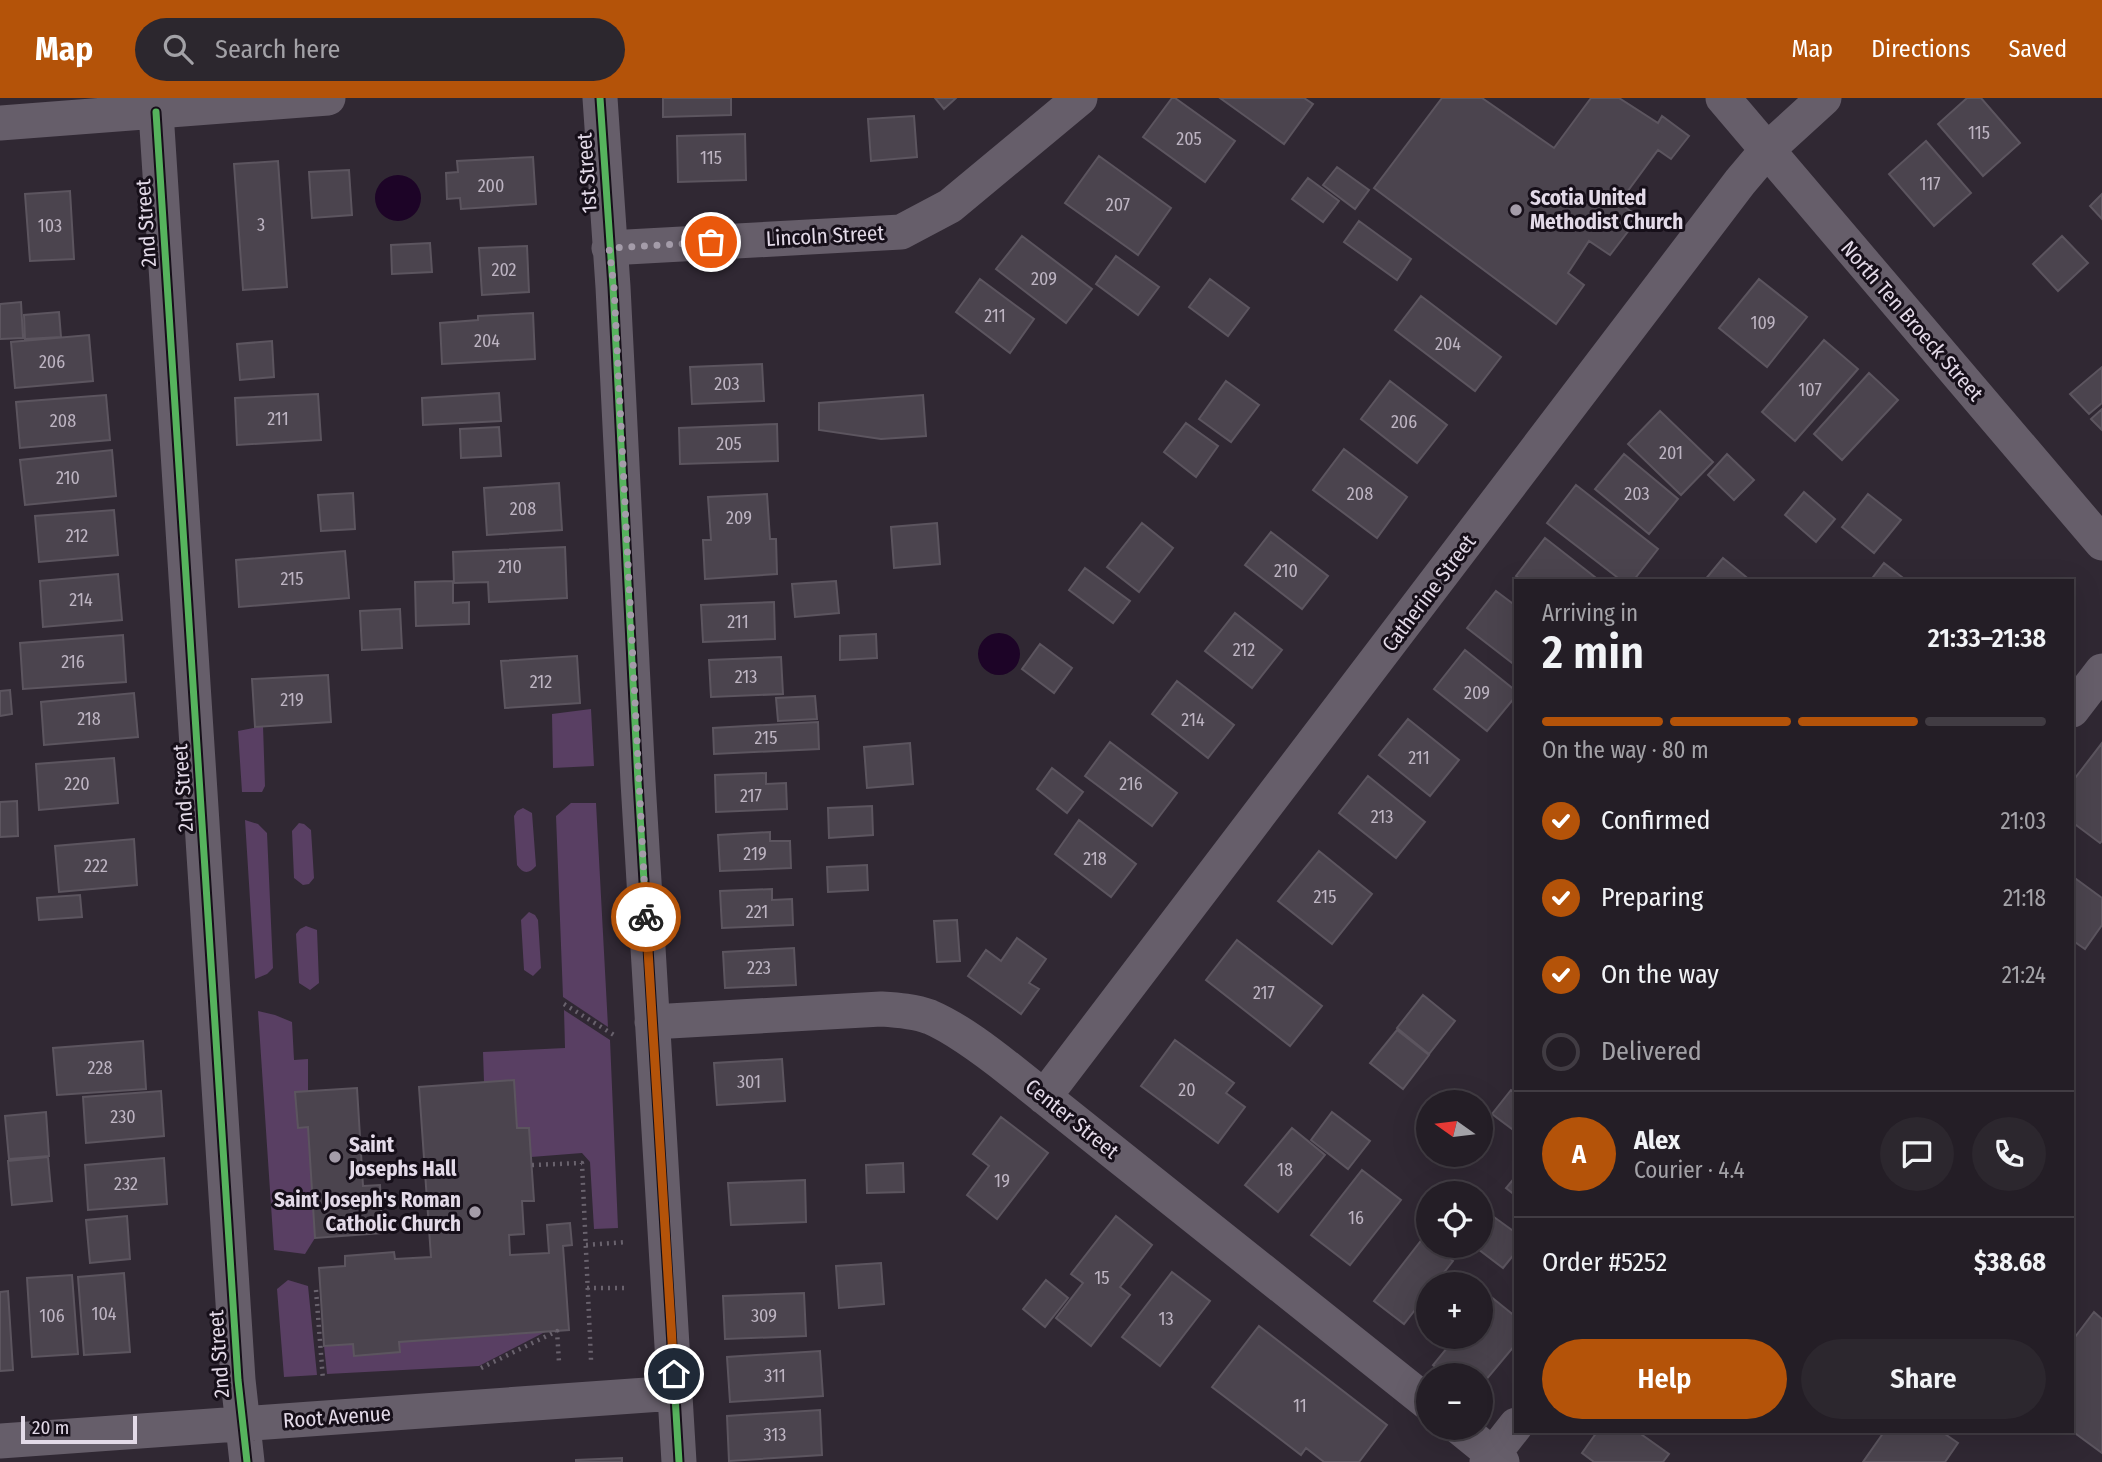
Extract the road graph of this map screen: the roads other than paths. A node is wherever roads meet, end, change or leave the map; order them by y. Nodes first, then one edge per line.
1 (328, 98) edge
2 (600, 98) edge
3 (1080, 98) edge
4 (1723, 98) edge
5 (1824, 98) edge
6 (156, 112) junction
7 (0, 124) edge
8 (1767, 150) junction
9 (609, 248) junction
10 (2102, 543) edge
11 (2102, 671) edge
12 (2074, 707) edge
13 (652, 1023) junction
14 (1044, 1097) junction
15 (675, 1393) junction
16 (1416, 1393) edge
17 (243, 1424) junction
18 (1514, 1428) edge
19 (1473, 1440) edge
20 (0, 1441) edge
21 (1494, 1460) edge
22 (247, 1462) edge
23 (679, 1462) edge

1 - 6 street
2 - 9 street, 1st Street
3 - 9 street, Lincoln Street
4 - 8 street, North Ten Broeck Street
5 - 8 street, Catherine Street
6 - 7 street
6 - 17 street, 2nd Street
8 - 10 street, North Ten Broeck Street
8 - 14 street, Catherine Street
9 - 13 street, 1st Street
11 - 12 street
13 - 14 street, Center Street
13 - 15 street, 1st Street
14 - 16 street, Center Street
15 - 17 street, Root Avenue
15 - 23 street, 1st Street
17 - 20 street, Root Avenue
17 - 22 street, 2nd Street
18 - 21 street
19 - 21 street

